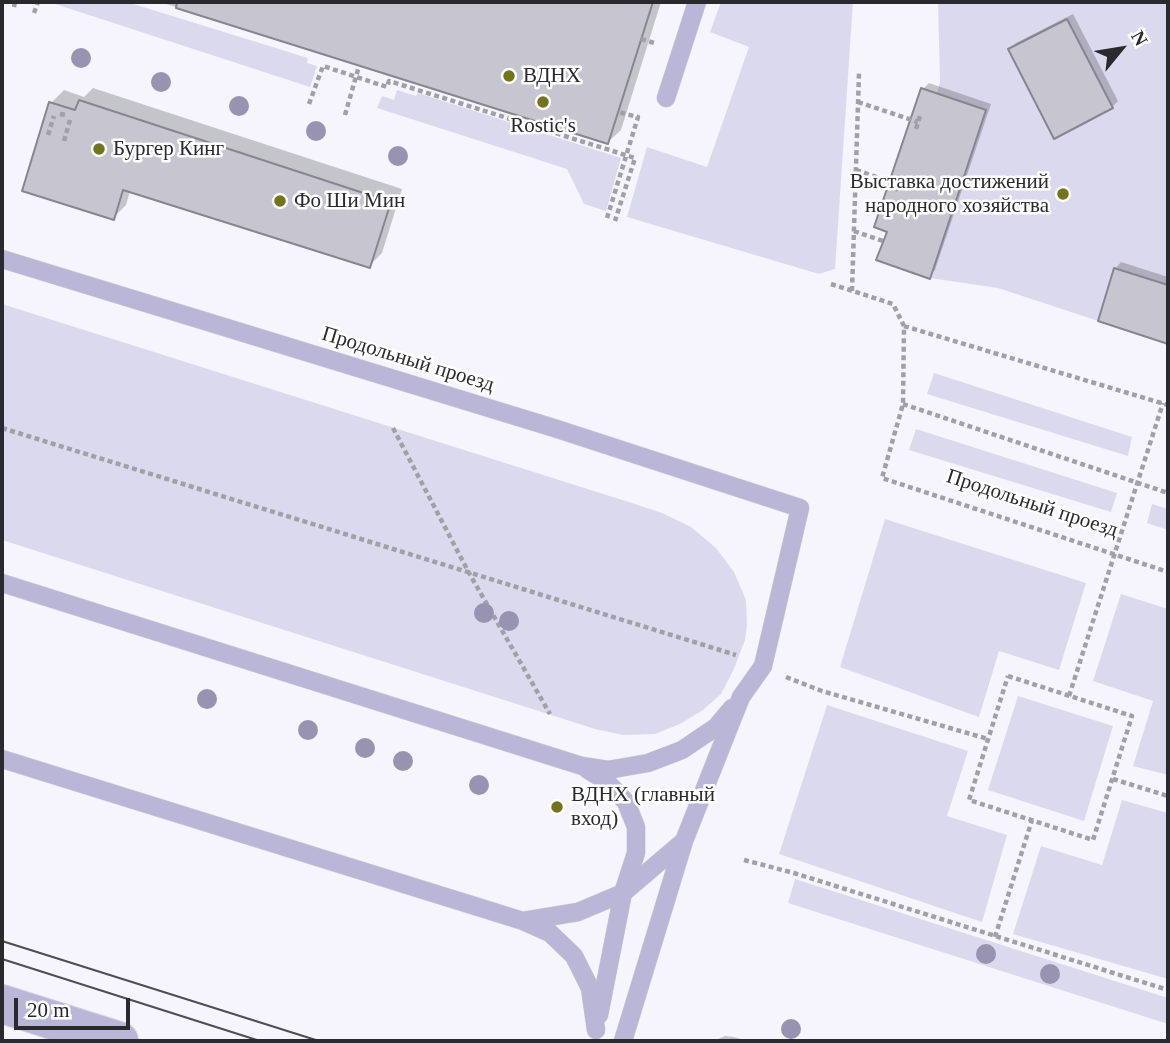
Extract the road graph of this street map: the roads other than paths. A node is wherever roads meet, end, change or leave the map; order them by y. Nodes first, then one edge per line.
1 (697, 2) edge
2 (666, 98) dead end
3 (2, 259) edge
4 (2, 583) edge
5 (741, 697) junction
6 (2, 759) edge
7 (582, 766) junction
8 (684, 841) junction
9 (624, 893) junction
10 (523, 921) junction
11 (2, 1004) edge
12 (595, 1035) edge
13 (119, 1041) edge
14 (624, 1041) edge

1 - 2 lane
3 - 5 lane, Продольный проезд
4 - 7 lane
5 - 7 lane
5 - 8 lane
6 - 10 lane
7 - 9 lane
8 - 9 lane
8 - 14 lane
9 - 10 lane
9 - 12 lane
10 - 12 lane
11 - 13 street

